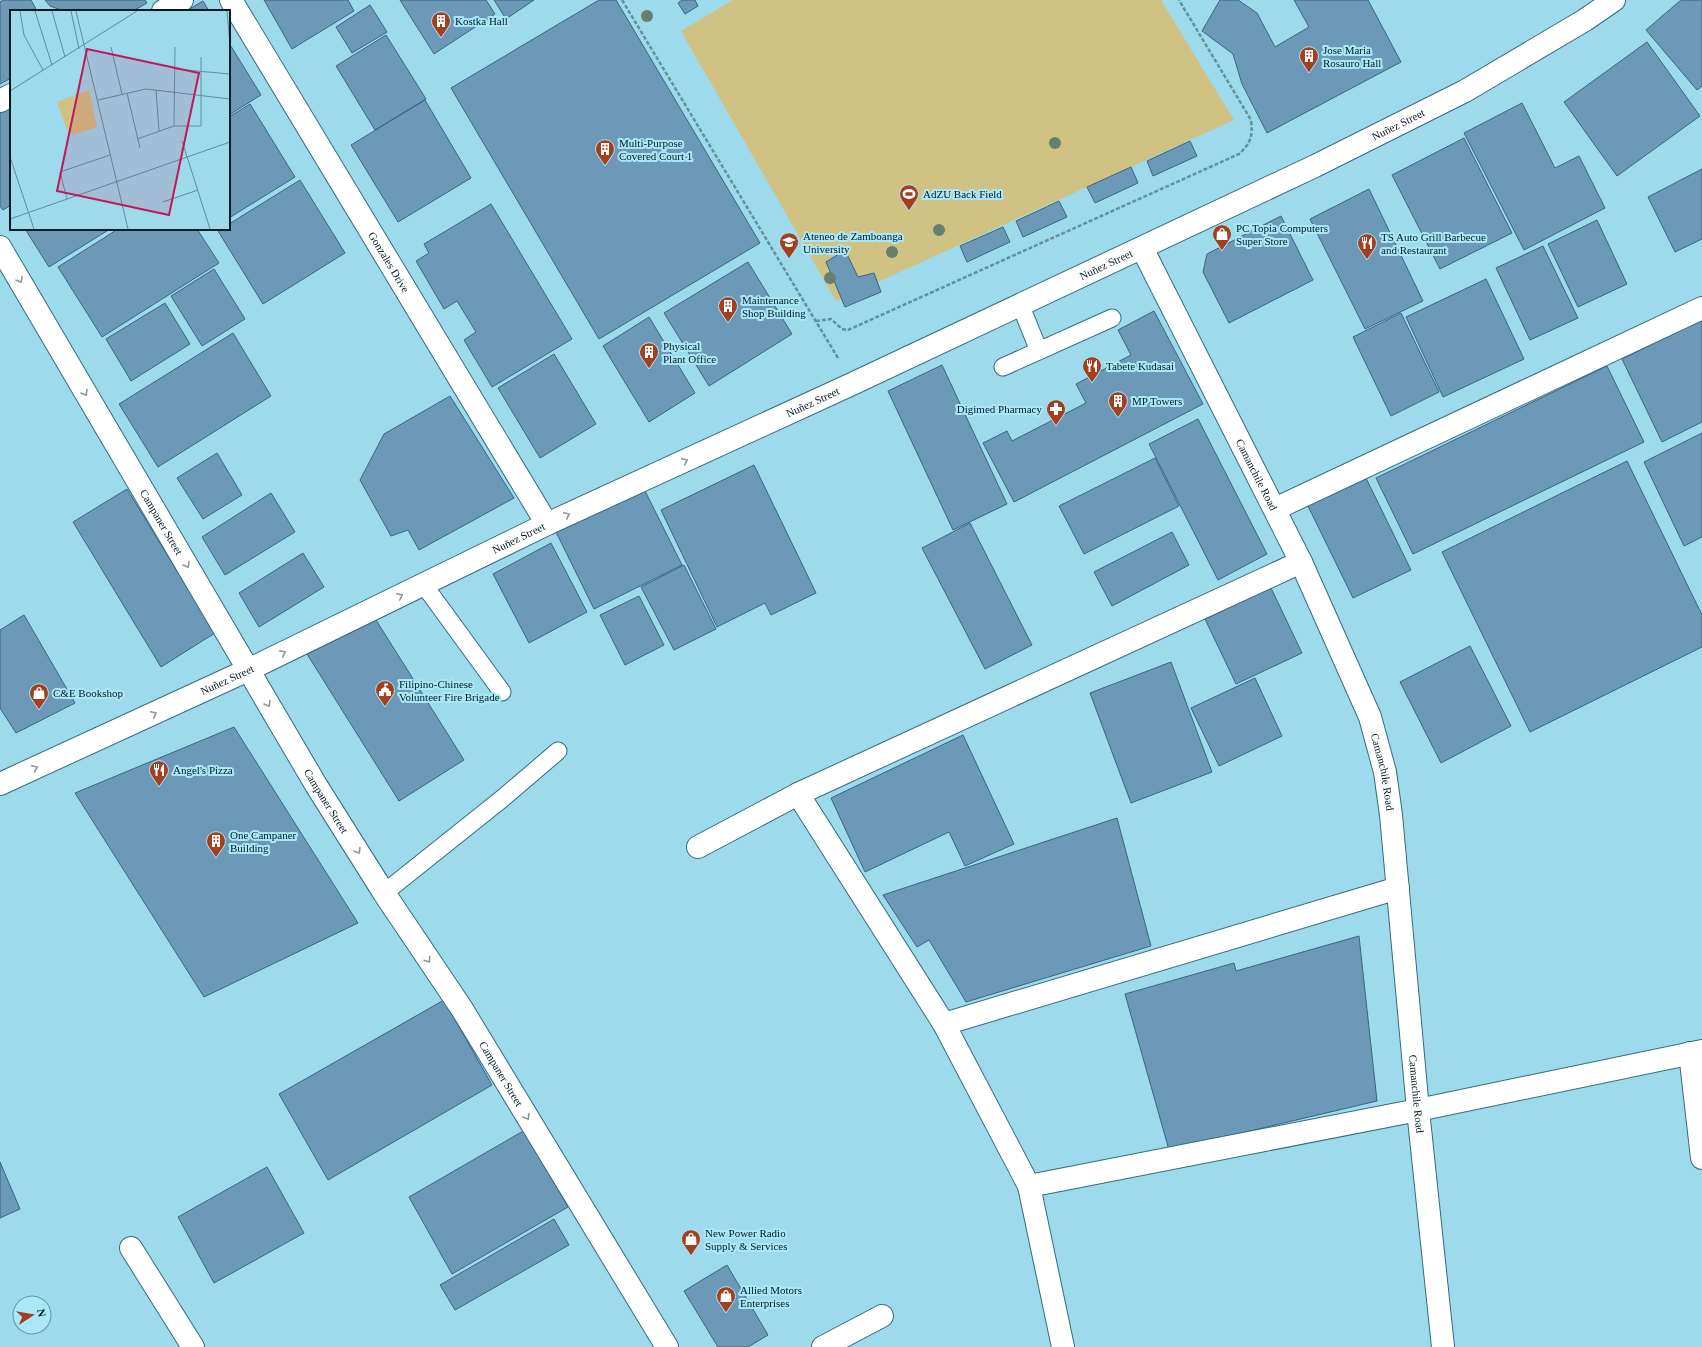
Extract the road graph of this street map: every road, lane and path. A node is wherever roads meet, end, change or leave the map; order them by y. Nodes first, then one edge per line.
1 (182, 0) edge
2 (231, 0) edge
3 (622, 0) edge
4 (1179, 0) edge
5 (1614, 0) edge
6 (164, 10) edge
7 (10, 96) edge
8 (0, 101) edge
9 (0, 247) edge
10 (1142, 248) junction
11 (1020, 304) junction
12 (1702, 308) edge
13 (1112, 318) dead end
14 (816, 321) junction
15 (1039, 352) junction
16 (1003, 367) dead end
17 (852, 384) junction
18 (1275, 509) junction
19 (547, 524) junction
20 (1301, 562) junction
21 (424, 585) junction
22 (248, 670) junction
23 (502, 692) dead end
24 (558, 751) dead end
25 (0, 784) edge
26 (798, 794) junction
27 (698, 847) dead end
28 (1398, 888) junction
29 (384, 893) junction
30 (944, 1024) junction
31 (1696, 1052) edge
32 (1418, 1110) junction
33 (1702, 1158) edge
34 (1029, 1186) junction
35 (131, 1248) dead end
36 (882, 1316) dead end
37 (193, 1347) edge
38 (667, 1347) edge
39 (823, 1347) edge
40 (1063, 1347) edge
41 (1443, 1347) edge

1 - 6 street
2 - 19 street, Gonzales Drive
3 - 14 path
4 - 14 path
5 - 10 street, Nuñez Street
7 - 8 street
9 -> 22 street, Campaner Street
10 - 11 street, Nuñez Street
10 - 18 street, Camanchile Road
11 - 15 lane
11 - 17 street, Nuñez Street
12 - 18 street
13 - 15 lane
14 - 17 path
15 - 16 lane
19 -> 17 street, Nuñez Street
18 - 20 street, Camanchile Road
19 - 21 street, Nuñez Street
20 - 26 street
20 - 28 street, Camanchile Road
22 -> 21 street, Nuñez Street
21 - 23 lane
25 -> 22 street, Nuñez Street
22 -> 29 street, Campaner Street
24 - 29 lane
26 - 27 street
26 - 30 street
28 - 30 street
28 - 32 street, Camanchile Road
29 -> 38 street, Campaner Street
30 - 34 street
31 - 32 street
31 - 33 street
32 - 34 street
32 - 41 street, Camanchile Road
34 - 40 street
35 - 37 street
36 - 39 street

